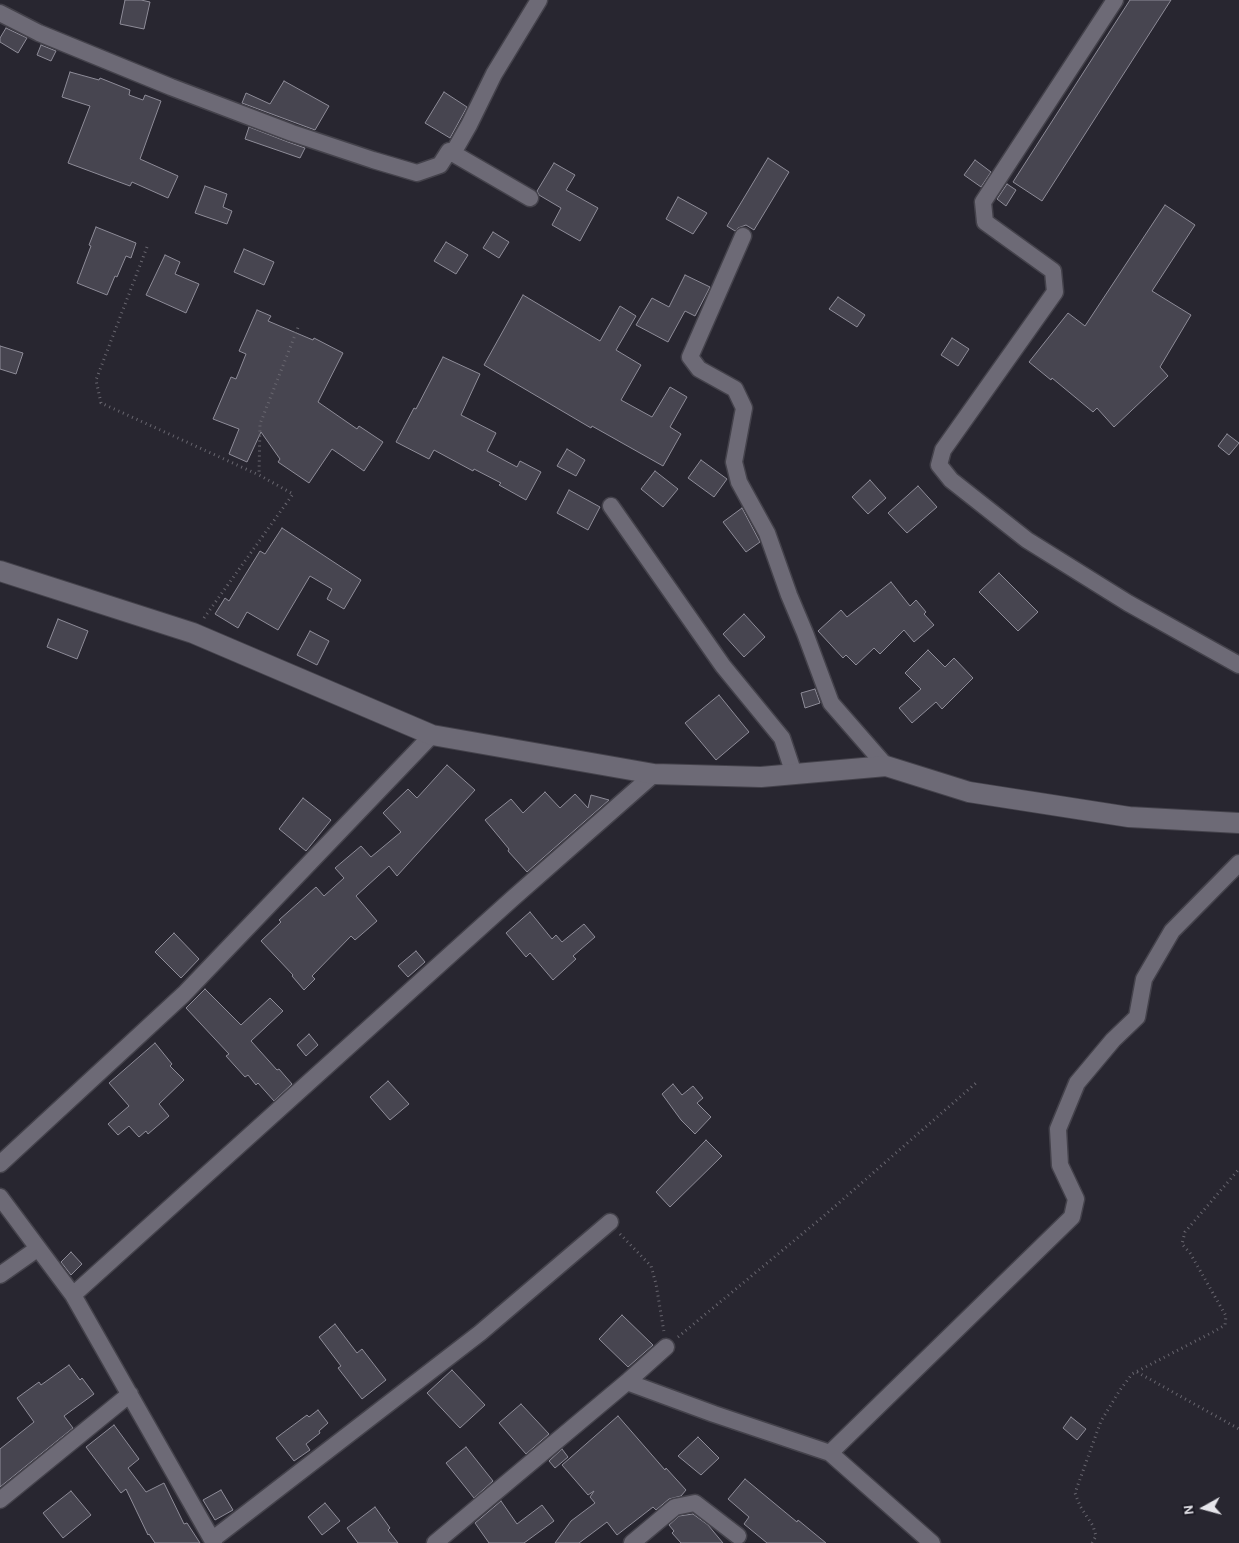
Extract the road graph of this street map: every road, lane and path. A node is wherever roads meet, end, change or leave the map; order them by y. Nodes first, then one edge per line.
1 (539, 0) edge
2 (1115, 0) edge
3 (0, 13) edge
4 (453, 154) junction
5 (530, 198) dead end
6 (743, 236) dead end
7 (147, 247) dead end
8 (299, 326) dead end
9 (258, 475) junction
10 (611, 506) dead end
11 (0, 571) edge
12 (193, 633) junction
13 (1239, 665) edge
14 (432, 735) junction
15 (886, 766) junction
16 (654, 774) junction
17 (794, 774) junction
18 (1239, 823) edge
19 (1239, 862) edge
20 (976, 1083) dead end
21 (0, 1164) edge
22 (1239, 1169) edge
23 (0, 1197) edge
24 (610, 1222) joint
25 (37, 1249) junction
26 (0, 1275) edge
27 (72, 1295) junction
28 (666, 1347) junction
29 (1137, 1372) junction
30 (627, 1382) junction
31 (130, 1394) junction
32 (1239, 1429) edge
33 (830, 1453) junction
34 (0, 1500) edge
35 (738, 1536) dead end
36 (214, 1541) edge
37 (436, 1543) edge
38 (632, 1543) edge
39 (932, 1543) edge
40 (1092, 1543) edge

1 - 4 street
2 - 13 street
3 - 4 street
4 - 5 street
6 - 15 street
7 - 9 path
8 - 9 path
9 - 12 path
10 - 17 street
11 - 12 street
12 - 14 street
14 - 16 street
14 - 21 street
15 - 17 street
15 - 18 street
16 - 17 street
16 - 27 street
19 - 33 street
20 - 28 path
22 - 29 path
23 - 25 street
24 - 28 path
24 - 36 street
25 - 26 street
25 - 27 street
27 - 31 street
28 - 30 street
29 - 32 path
29 - 40 path
30 - 33 street
30 - 37 street
31 - 34 street
31 - 36 street
33 - 39 street
35 - 38 street

